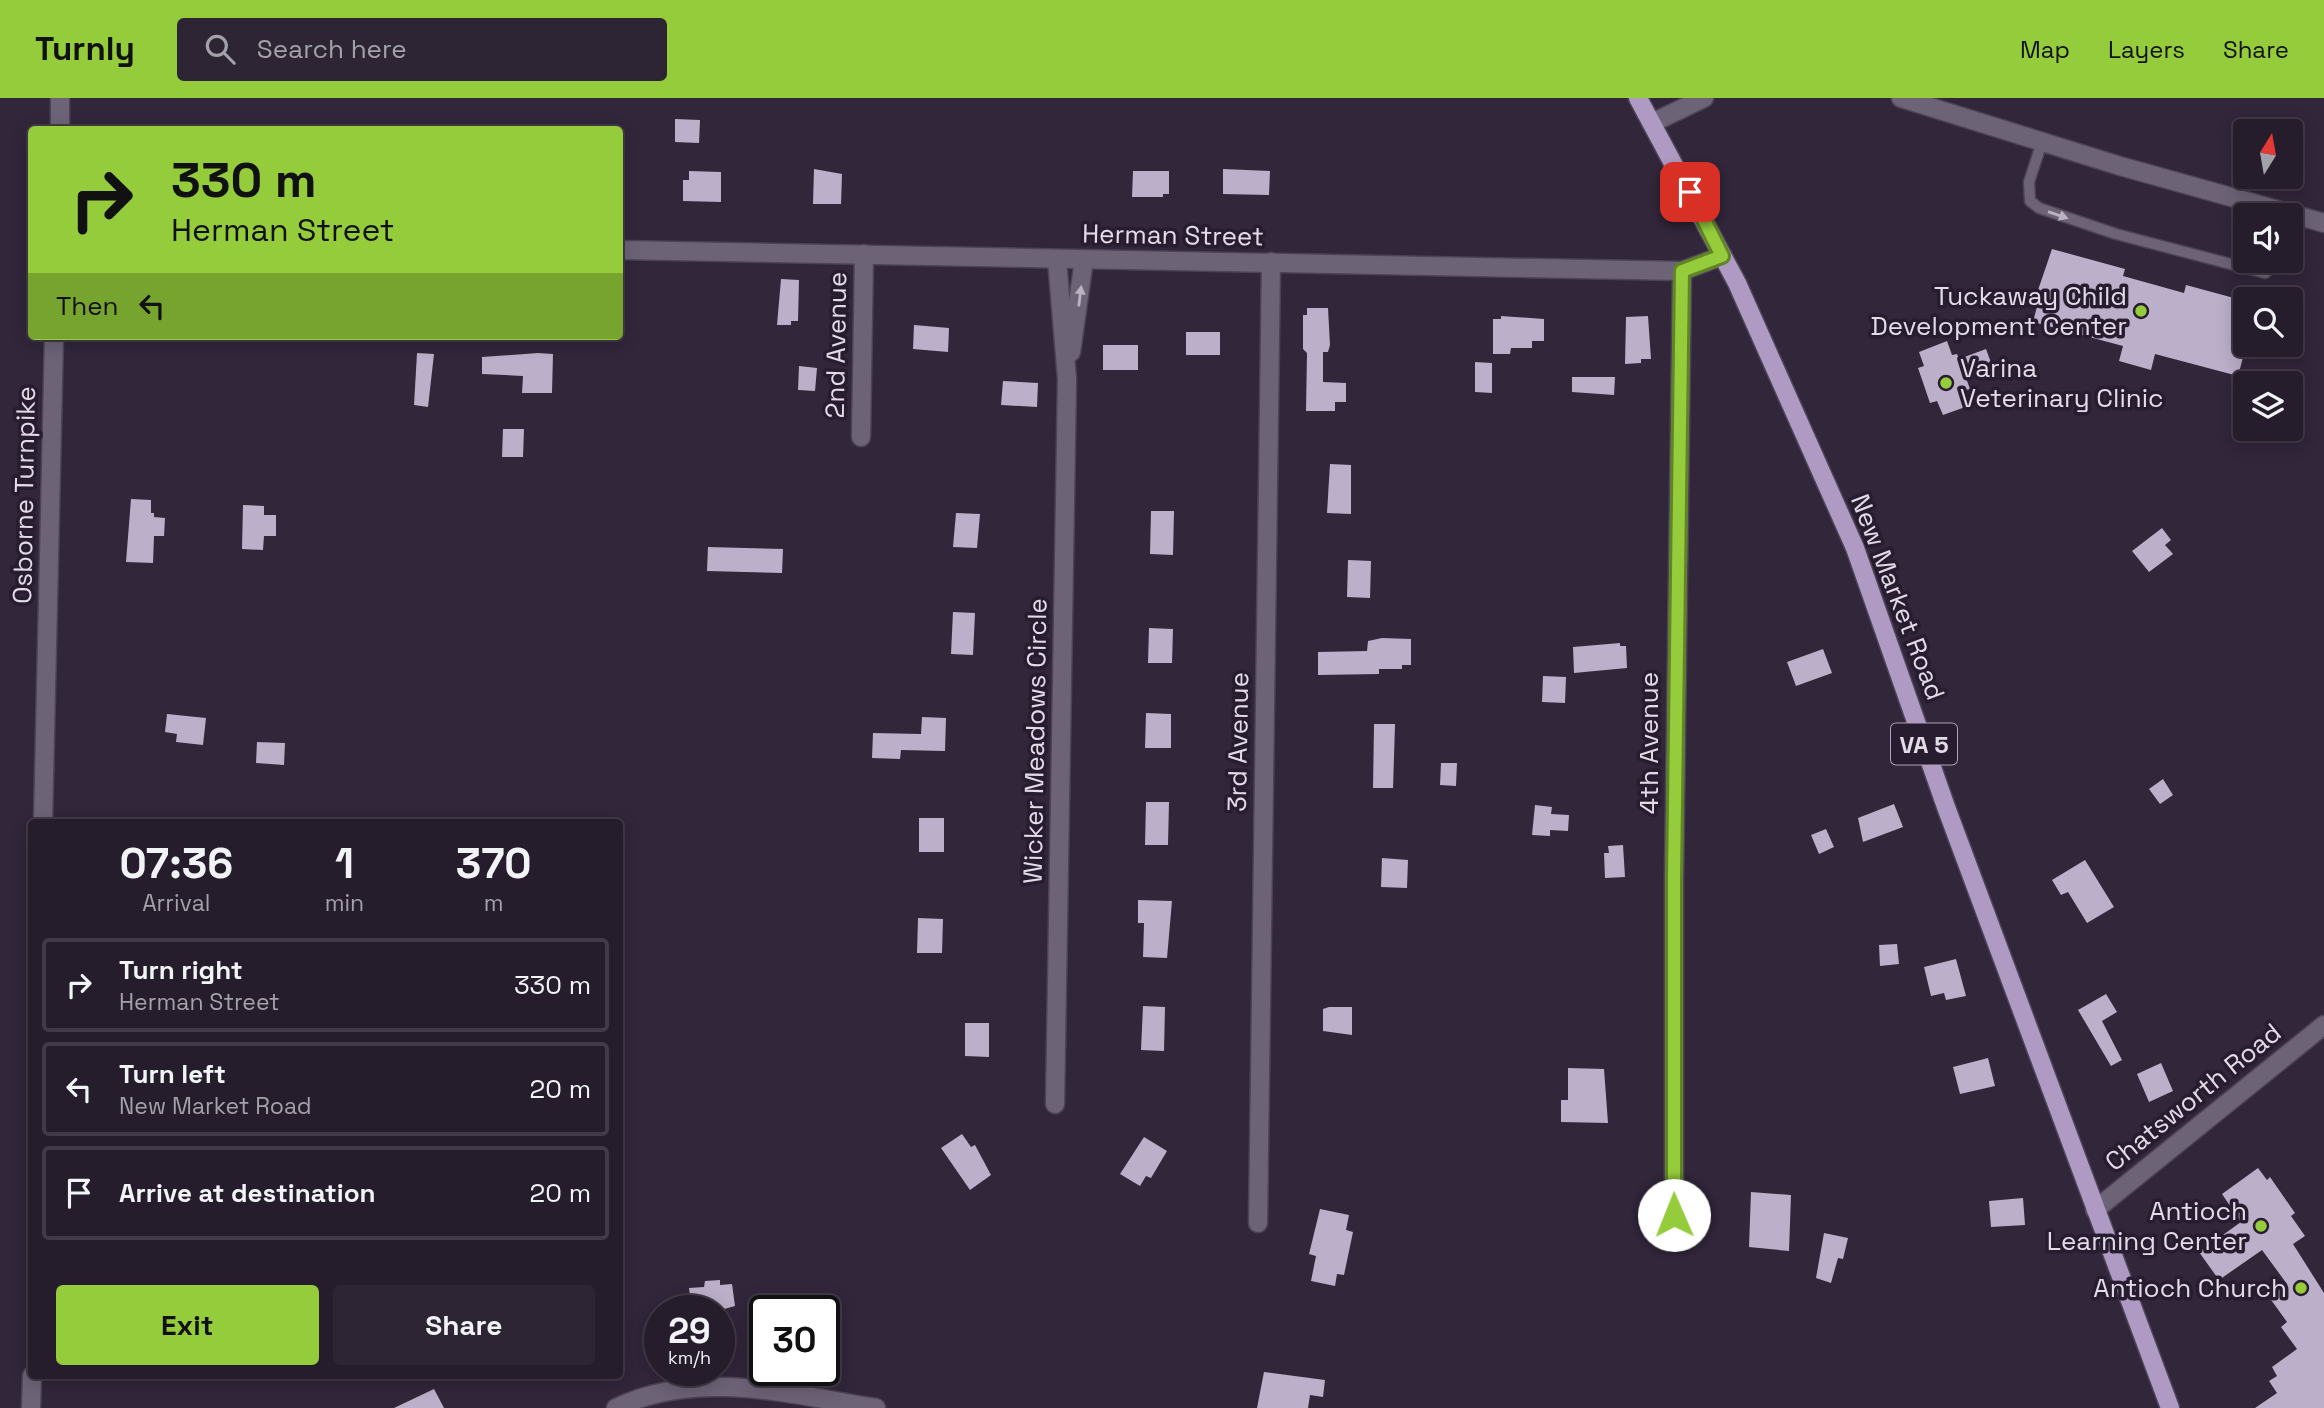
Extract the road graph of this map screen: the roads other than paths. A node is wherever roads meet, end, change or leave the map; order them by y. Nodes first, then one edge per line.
1 (60, 98) edge
2 (1638, 98) edge
3 (1704, 98) edge
4 (1901, 98) edge
5 (1652, 123) junction
6 (60, 126) edge
7 (2042, 142) junction
8 (2252, 203) edge
9 (2303, 218) edge
10 (2324, 223) edge
11 (623, 250) edge
12 (864, 254) junction
13 (1722, 256) junction
14 (1057, 260) junction
15 (1084, 260) junction
16 (1271, 262) junction
17 (2233, 265) edge
18 (1682, 271) junction
19 (54, 340) edge
20 (1067, 379) junction
21 (861, 437) dead end
22 (43, 819) edge
23 (2324, 1025) edge
24 (1055, 1104) dead end
25 (2095, 1210) junction
26 (1674, 1215) dead end
27 (1258, 1223) dead end
28 (32, 1379) edge
29 (31, 1408) edge
30 (616, 1408) edge
31 (876, 1408) edge
32 (2170, 1408) edge

1 - 6 street
2 - 5 main road, New Market Road / VA 5
3 - 5 street
4 - 7 street
5 - 13 main road, New Market Road / VA 5
7 - 8 street
7 -> 17 lane
9 - 10 street
11 - 12 street, Herman Street
12 - 14 street, Herman Street
12 - 21 street, 2nd Avenue
13 - 18 street, Herman Street
13 - 25 main road, New Market Road / VA 5
14 - 15 street, Herman Street
14 - 20 street, Wicker Meadows Circle
15 - 16 street, Herman Street
20 -> 15 street, Wicker Meadows Circle
16 - 18 street, Herman Street
16 - 27 street, 3rd Avenue
18 - 26 street, 4th Avenue
19 - 22 street, Osborne Turnpike
20 - 24 street, Wicker Meadows Circle
23 - 25 street, Chatsworth Road
25 - 32 main road, New Market Road / VA 5
28 - 29 street
30 - 31 street

